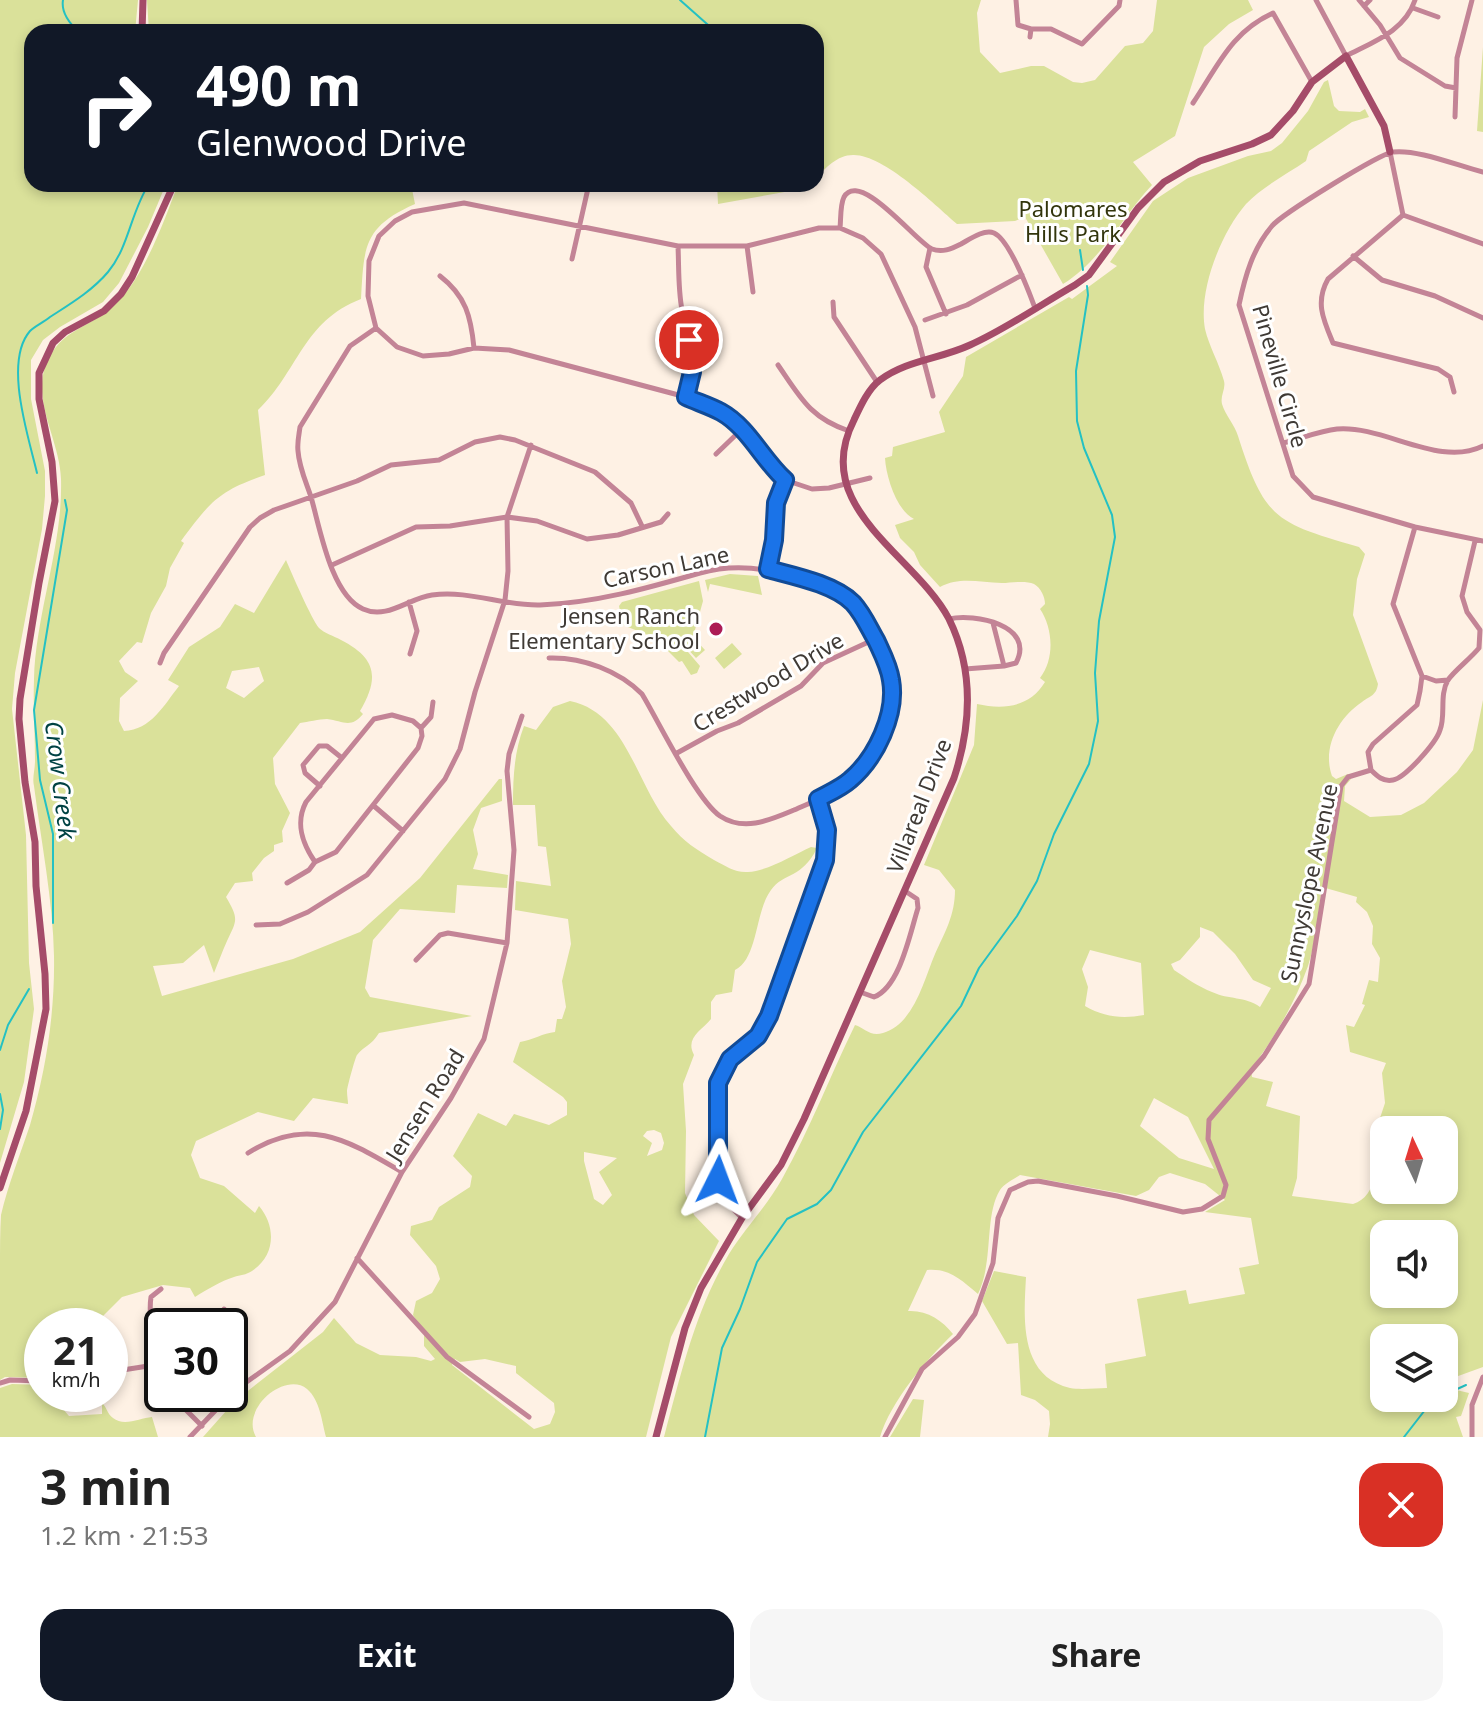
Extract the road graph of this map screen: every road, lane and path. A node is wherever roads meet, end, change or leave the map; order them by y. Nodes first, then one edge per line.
1 (143, 0) edge
2 (1016, 0) edge
3 (1120, 0) edge
4 (1316, 0) edge
5 (1370, 0) edge
6 (1415, 0) edge
7 (1472, 0) edge
8 (1362, 3) edge
9 (1413, 8) junction
10 (1438, 17) dead end
11 (142, 24) edge
12 (1031, 29) junction
13 (1386, 35) junction
14 (1030, 37) dead end
15 (1346, 56) junction
16 (1312, 82) junction
17 (1456, 88) junction
18 (1193, 103) dead end
19 (1455, 117) dead end
20 (1390, 152) junction
21 (1483, 172) edge
22 (170, 192) edge
23 (587, 192) edge
24 (1403, 215) junction
25 (579, 227) junction
26 (840, 228) junction
27 (1483, 244) edge
28 (678, 246) junction
29 (747, 246) junction
30 (930, 248) junction
31 (1353, 256) junction
32 (572, 259) dead end
33 (1022, 275) junction
34 (440, 276) dead end
35 (753, 292) dead end
36 (833, 302) dead end
37 (1035, 308) junction
38 (946, 314) junction
39 (1483, 318) edge
40 (925, 320) dead end
41 (376, 328) junction
42 (474, 348) junction
43 (925, 358) junction
44 (778, 365) dead end
45 (877, 382) junction
46 (1454, 392) dead end
47 (933, 396) dead end
48 (686, 397) junction
49 (742, 429) junction
50 (849, 431) junction
51 (1283, 443) junction
52 (531, 445) junction
53 (1483, 446) edge
54 (716, 454) dead end
55 (870, 478) dead end
56 (785, 480) junction
57 (847, 485) junction
58 (311, 498) junction
59 (668, 514) dead end
60 (507, 517) junction
61 (642, 526) junction
62 (1415, 527) junction
63 (1475, 541) junction
64 (1483, 541) edge
65 (332, 565) junction
66 (768, 569) junction
67 (505, 600) junction
68 (409, 602) junction
69 (949, 619) junction
70 (993, 622) junction
71 (875, 639) junction
72 (410, 654) dead end
73 (549, 658) dead end
74 (160, 663) dead end
75 (1004, 666) junction
76 (965, 669) junction
77 (1422, 676) junction
78 (1448, 680) junction
79 (433, 702) dead end
80 (522, 716) dead end
81 (421, 728) junction
82 (677, 753) junction
83 (342, 758) junction
84 (1371, 770) junction
85 (320, 786) junction
86 (818, 799) junction
87 (374, 806) junction
88 (403, 831) junction
89 (315, 862) junction
90 (287, 883) dead end
91 (905, 891) junction
92 (256, 925) dead end
93 (507, 943) junction
94 (416, 960) dead end
95 (860, 992) junction
96 (248, 1153) dead end
97 (402, 1172) junction
98 (0, 1188) edge
99 (742, 1218) junction
100 (357, 1258) junction
101 (161, 1289) dead end
102 (150, 1308) edge
103 (1483, 1377) edge
104 (24, 1380) edge
105 (0, 1383) edge
106 (189, 1413) edge
107 (529, 1417) dead end
108 (202, 1426) junction
109 (190, 1437) edge
110 (656, 1437) edge
111 (885, 1437) edge
112 (1472, 1437) edge

1 - 11 street
2 - 12 street
3 - 12 street
4 - 15 street
5 - 8 street
6 - 9 street
7 - 17 street
8 - 13 street
9 - 10 street
9 - 13 street
12 - 14 street
13 - 15 street
13 - 17 street
15 - 16 street
15 - 20 street
16 - 18 street
16 - 37 street
17 - 19 street
20 - 21 street
20 - 24 street
20 - 51 street, Pineville Circle
22 - 98 street
23 - 25 street
24 - 27 street
24 - 31 street
25 - 28 street
25 - 32 street
25 - 41 street
26 - 29 street
26 - 30 street
26 - 43 street
28 - 29 street
28 - 48 street
29 - 35 street
30 - 33 street
30 - 38 street
31 - 39 street
31 - 46 street
33 - 37 street
33 - 38 street
34 - 42 street
36 - 45 street
37 - 43 street
38 - 40 street
41 - 42 street
41 - 58 street, Carson Lane
42 - 48 street
43 - 45 street
43 - 47 street
44 - 50 street
45 - 50 street, Villareal Drive
48 - 49 street
49 - 54 street
49 - 56 street
50 - 57 street, Villareal Drive
51 - 53 street
51 - 62 street, Pineville Circle
52 - 58 street
52 - 60 street
52 - 61 street
55 - 57 street
56 - 57 street
56 - 66 street
57 - 69 street, Villareal Drive
58 - 65 street, Carson Lane
58 - 74 street
59 - 61 street
60 - 61 street
60 - 65 street
60 - 67 street
62 - 63 street, Pineville Circle
62 - 77 street
63 - 64 street, Pineville Circle
63 - 78 street
65 - 68 street, Carson Lane
66 - 67 street, Carson Lane
66 - 71 street, Carson Lane
67 - 68 street, Carson Lane
67 - 88 street
68 - 72 street
69 - 70 street
69 - 76 street, Villareal Drive
70 - 75 street
70 - 75 street
71 - 82 street, Crestwood Drive
71 - 86 street, Carson Lane
73 - 82 street, Carson Lane
75 - 76 street
76 - 91 street, Villareal Drive
77 - 78 street
77 - 84 street
78 - 84 street
79 - 81 street
80 - 93 street, Jensen Road
81 - 83 street
81 - 87 street
82 - 86 street, Carson Lane
83 - 85 street
83 - 85 street
84 - 111 street, Sunnyslope Avenue
85 - 89 street
86 - 99 street
87 - 88 street
87 - 89 street
88 - 92 street
89 - 90 street
91 - 95 street, Villareal Drive
91 - 95 street
93 - 94 street
93 - 97 street, Jensen Road
95 - 99 street, Villareal Drive
96 - 97 street
97 - 100 street, Jensen Road
99 - 110 street, Villareal Drive
100 - 107 street
100 - 108 street, Jensen Road
101 - 102 street
103 - 112 street
104 - 105 street
106 - 108 street
108 - 109 street, Jensen Road

